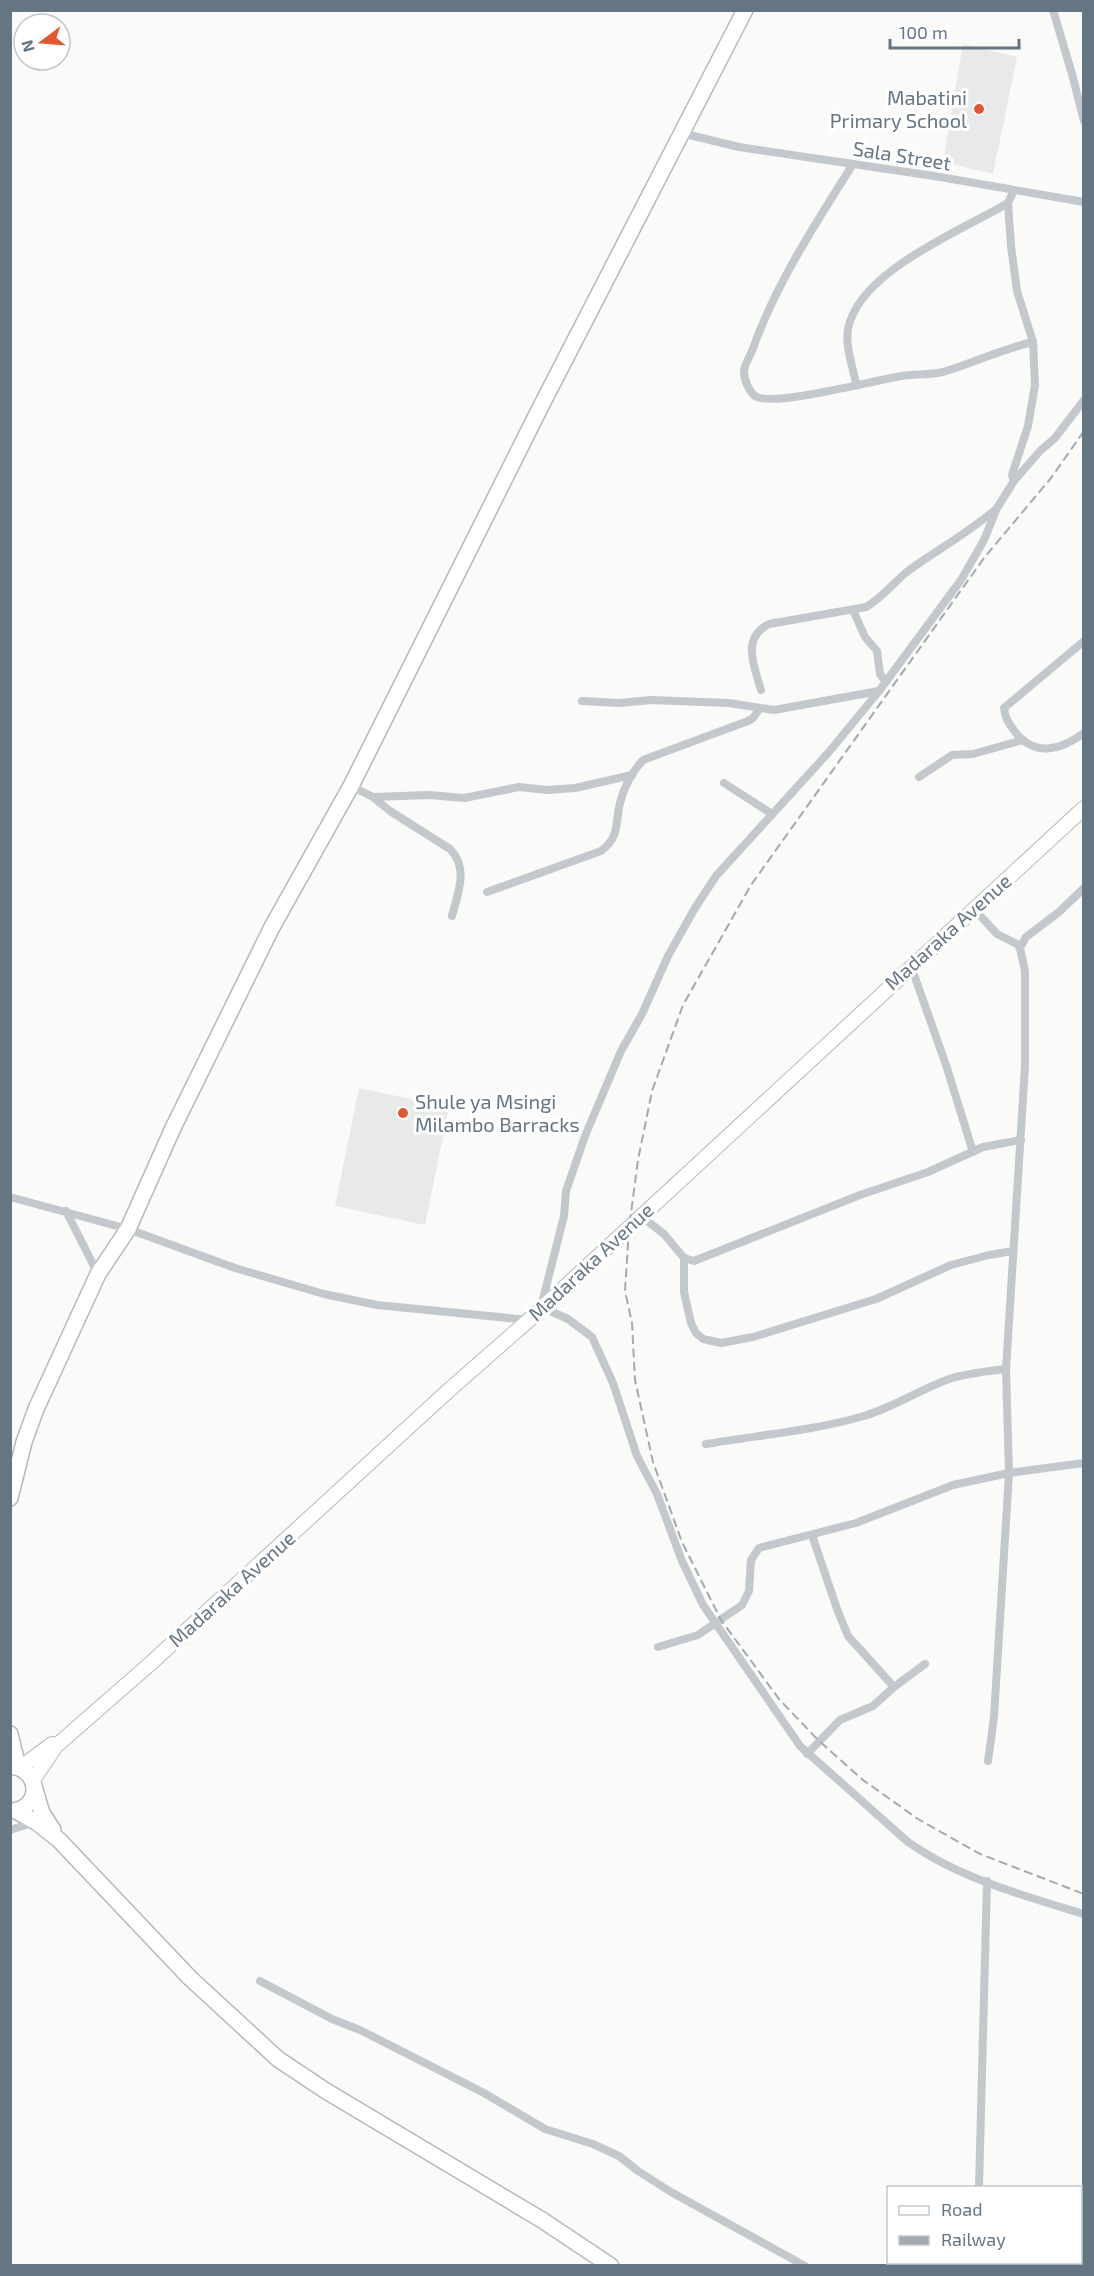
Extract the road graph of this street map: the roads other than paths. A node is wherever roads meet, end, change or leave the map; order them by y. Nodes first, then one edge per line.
1 (745, 10) edge
2 (1053, 10) edge
3 (1083, 121) edge
4 (681, 133) junction
5 (853, 164) junction
6 (1014, 190) junction
7 (1083, 202) edge
8 (1008, 203) junction
9 (1033, 342) junction
10 (856, 384) junction
11 (1083, 400) edge
12 (1014, 481) junction
13 (997, 508) junction
14 (853, 610) junction
15 (1083, 640) edge
16 (886, 682) junction
17 (760, 690) dead end
18 (879, 691) junction
19 (582, 701) dead end
20 (760, 708) junction
21 (1083, 733) edge
22 (1023, 740) junction
23 (632, 775) junction
24 (919, 777) dead end
25 (724, 783) dead end
26 (351, 786) junction
27 (373, 797) junction
28 (1083, 808) edge
29 (772, 814) junction
30 (1083, 888) edge
31 (487, 892) dead end
32 (974, 909) junction
33 (452, 916) dead end
34 (1020, 948) junction
35 (911, 966) junction
36 (1021, 1140) junction
37 (973, 1152) junction
38 (10, 1197) edge
39 (66, 1211) junction
40 (642, 1217) junction
41 (128, 1229) junction
42 (1013, 1251) junction
43 (684, 1258) junction
44 (98, 1274) junction
45 (541, 1307) junction
46 (528, 1320) junction
47 (1006, 1369) junction
48 (706, 1444) dead end
49 (1083, 1463) edge
50 (1009, 1473) junction
51 (10, 1498) edge
52 (812, 1535) junction
53 (716, 1623) junction
54 (658, 1647) dead end
55 (925, 1664) dead end
56 (894, 1687) junction
57 (95, 1712) junction
58 (10, 1734) edge
59 (807, 1754) junction
60 (988, 1761) dead end
61 (16, 1767) edge
62 (33, 1782) junction
63 (13, 1811) edge
64 (36, 1822) junction
65 (10, 1830) edge
66 (59, 1840) junction
67 (987, 1881) junction
68 (1083, 1914) edge
69 (260, 1981) dead end
70 (979, 2186) edge
71 (610, 2265) edge
72 (804, 2265) edge

1 - 4 highway
2 - 3 street
4 - 5 street, Sala Street
4 - 26 highway
5 - 6 street, Sala Street
5 - 10 street
6 - 7 street, Sala Street
6 - 8 street
8 - 9 street
8 - 10 street
9 - 10 street
9 - 12 street
11 - 12 street
12 - 13 street
13 - 14 street
13 - 16 street
14 - 16 street
14 - 17 street
15 - 22 street
16 - 18 street
18 - 20 street
18 - 29 street
19 - 20 street
20 - 23 street
21 - 22 street
22 - 24 street
23 - 27 street
23 - 31 street
25 - 29 street
26 - 27 street
26 - 41 highway
27 - 33 street
28 - 32 main road, Madaraka Avenue
29 - 45 street
30 - 34 street
32 - 34 street
32 - 35 main road, Madaraka Avenue
34 - 36 street
35 - 37 street
35 - 40 main road, Madaraka Avenue
36 - 37 street
36 - 42 street
37 - 43 street
38 - 39 street
39 - 41 street
39 - 44 street
40 - 43 street
40 - 45 main road, Madaraka Avenue
41 - 44 highway
41 - 46 street
42 - 43 street
42 - 47 street
44 - 51 highway
45 - 46 main road, Madaraka Avenue
45 - 53 street
46 - 57 main road, Madaraka Avenue
47 - 48 street
47 - 50 street
49 - 50 street
50 - 52 street
50 - 60 street
52 - 53 street
52 - 56 street
53 - 54 street
53 - 59 street
55 - 56 street
56 - 59 street
57 - 61 main road
57 - 62 main road
58 - 61 highway
59 - 67 street
61 - 62 highway
62 - 63 highway
62 - 66 highway
63 - 64 highway
64 - 65 street
64 - 66 highway
66 - 71 highway
67 - 68 street
67 - 70 street
69 - 72 street

